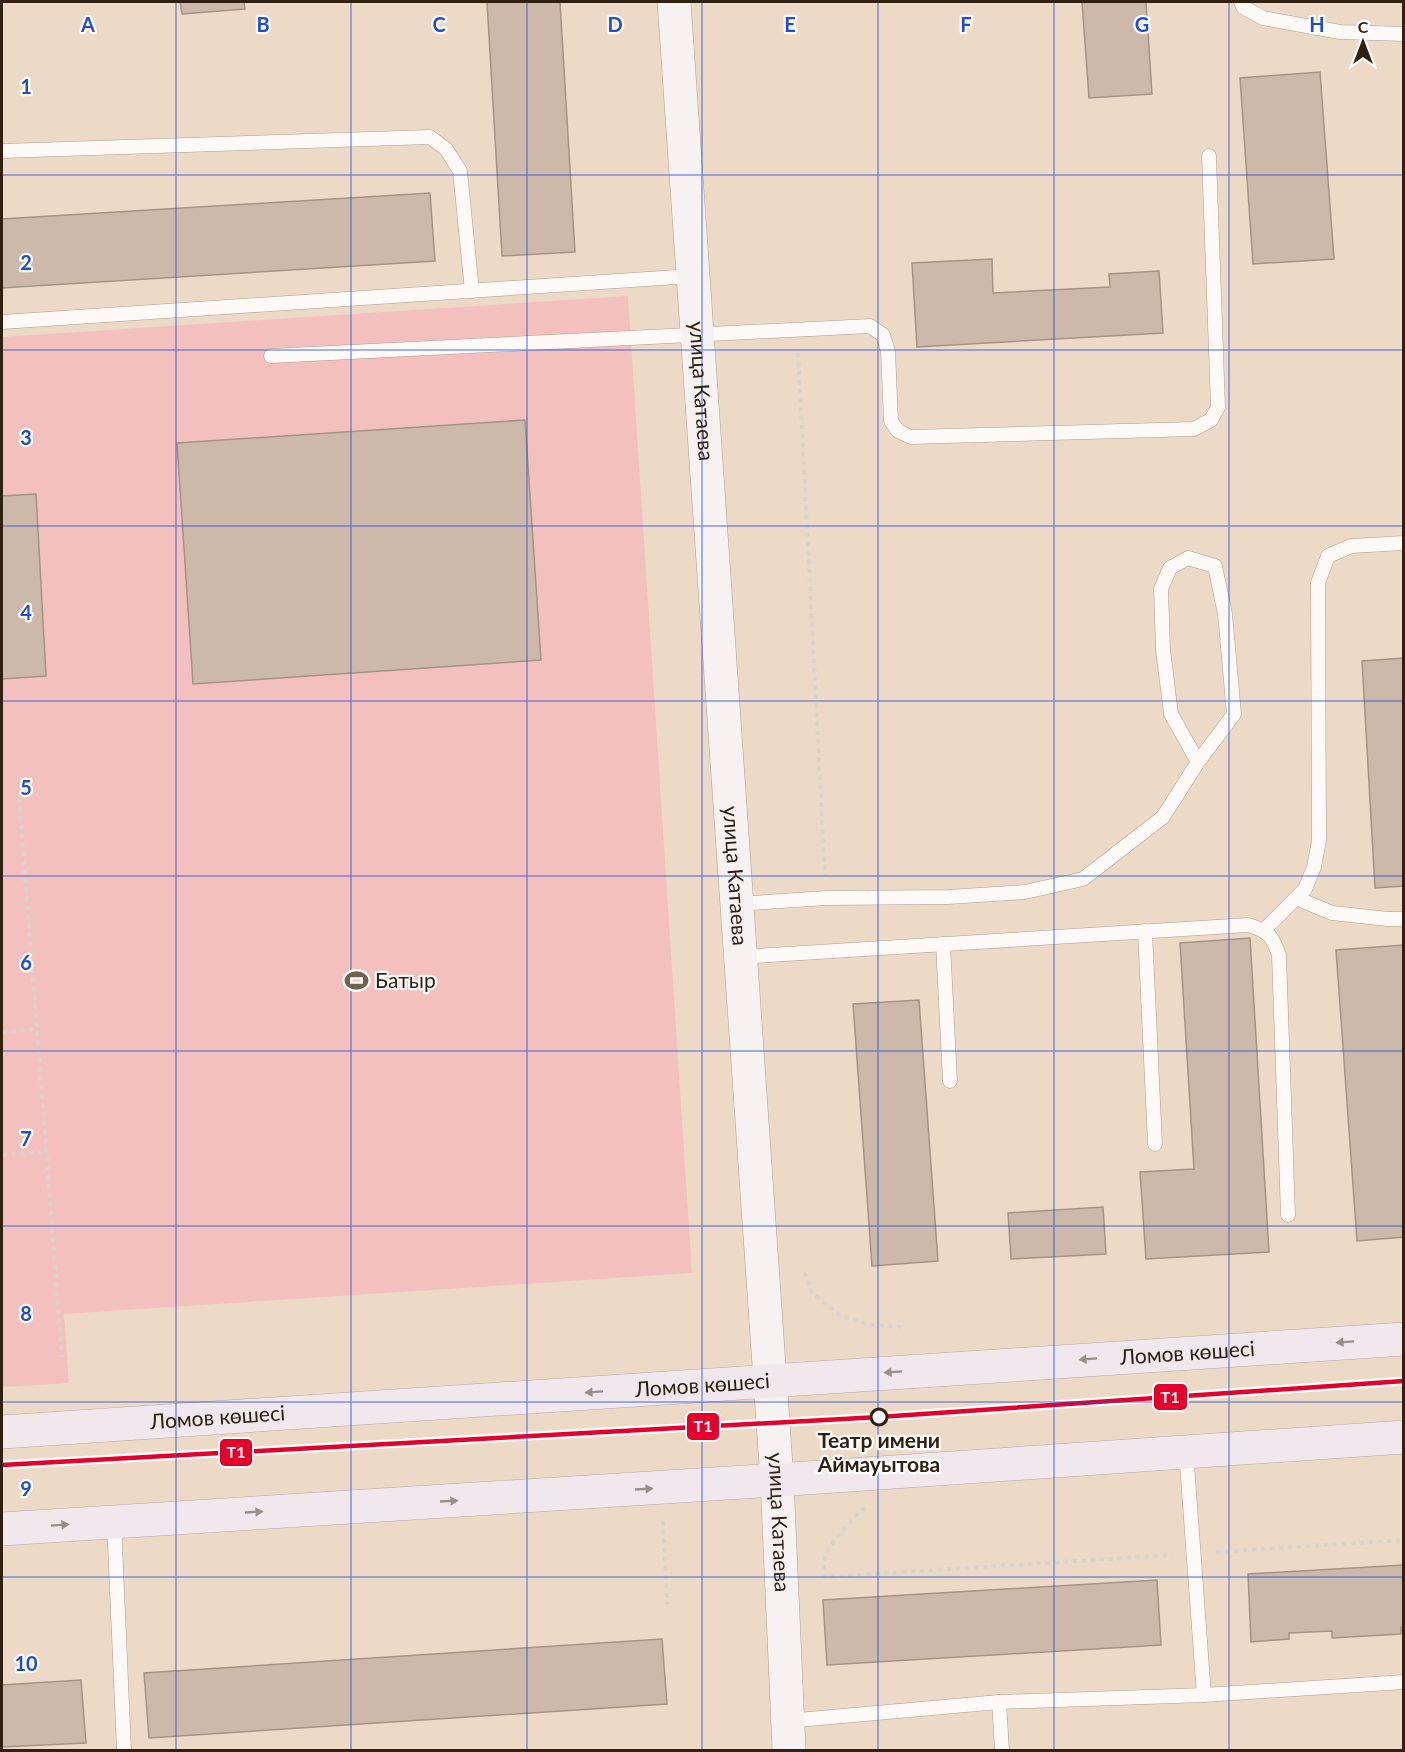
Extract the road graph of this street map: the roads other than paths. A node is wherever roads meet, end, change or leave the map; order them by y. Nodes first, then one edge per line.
1 (674, 2) edge
2 (1241, 2) edge
3 (1404, 34) edge
4 (2, 151) edge
5 (1209, 156) dead end
6 (692, 276) junction
7 (472, 291) junction
8 (2, 322) edge
9 (697, 335) junction
10 (271, 356) dead end
11 (1404, 543) edge
12 (1197, 762) junction
13 (1296, 898) junction
14 (736, 904) junction
15 (1404, 919) edge
16 (1264, 930) junction
17 (1144, 931) junction
18 (943, 944) junction
19 (740, 957) junction
20 (950, 1081) dead end
21 (1155, 1144) dead end
22 (1288, 1215) dead end
23 (1404, 1338) edge
24 (770, 1381) junction
25 (2, 1432) edge
26 (1404, 1437) edge
27 (1186, 1451) junction
28 (777, 1480) junction
29 (114, 1521) junction
30 (2, 1529) edge
31 (1404, 1682) edge
32 (1204, 1695) junction
33 (999, 1702) junction
34 (788, 1736) edge
35 (124, 1750) edge
36 (1002, 1750) edge

1 - 6 street, улица Катаева
2 - 3 lane
4 - 7 lane
5 - 9 lane
6 - 7 lane
6 - 9 street, улица Катаева
7 - 8 lane
9 - 10 lane
9 - 14 street, улица Катаева
11 - 13 lane
12 - 12 lane
12 - 14 lane
13 - 15 lane
13 - 16 lane
14 - 19 street, улица Катаева
16 - 17 lane
16 - 22 lane
17 - 18 lane
17 - 21 lane
18 - 19 lane
18 - 20 lane
19 - 24 street, улица Катаева
23 -> 24 main road, Ломов көшесі
24 -> 25 main road, Ломов көшесі
24 - 28 street, улица Катаева
26 - 27 main road
27 - 28 main road
27 - 32 lane
29 -> 28 main road
28 - 34 street, улица Катаева
30 -> 29 main road
29 - 35 lane
31 - 32 lane
32 - 33 lane
33 - 34 lane
33 - 36 lane

